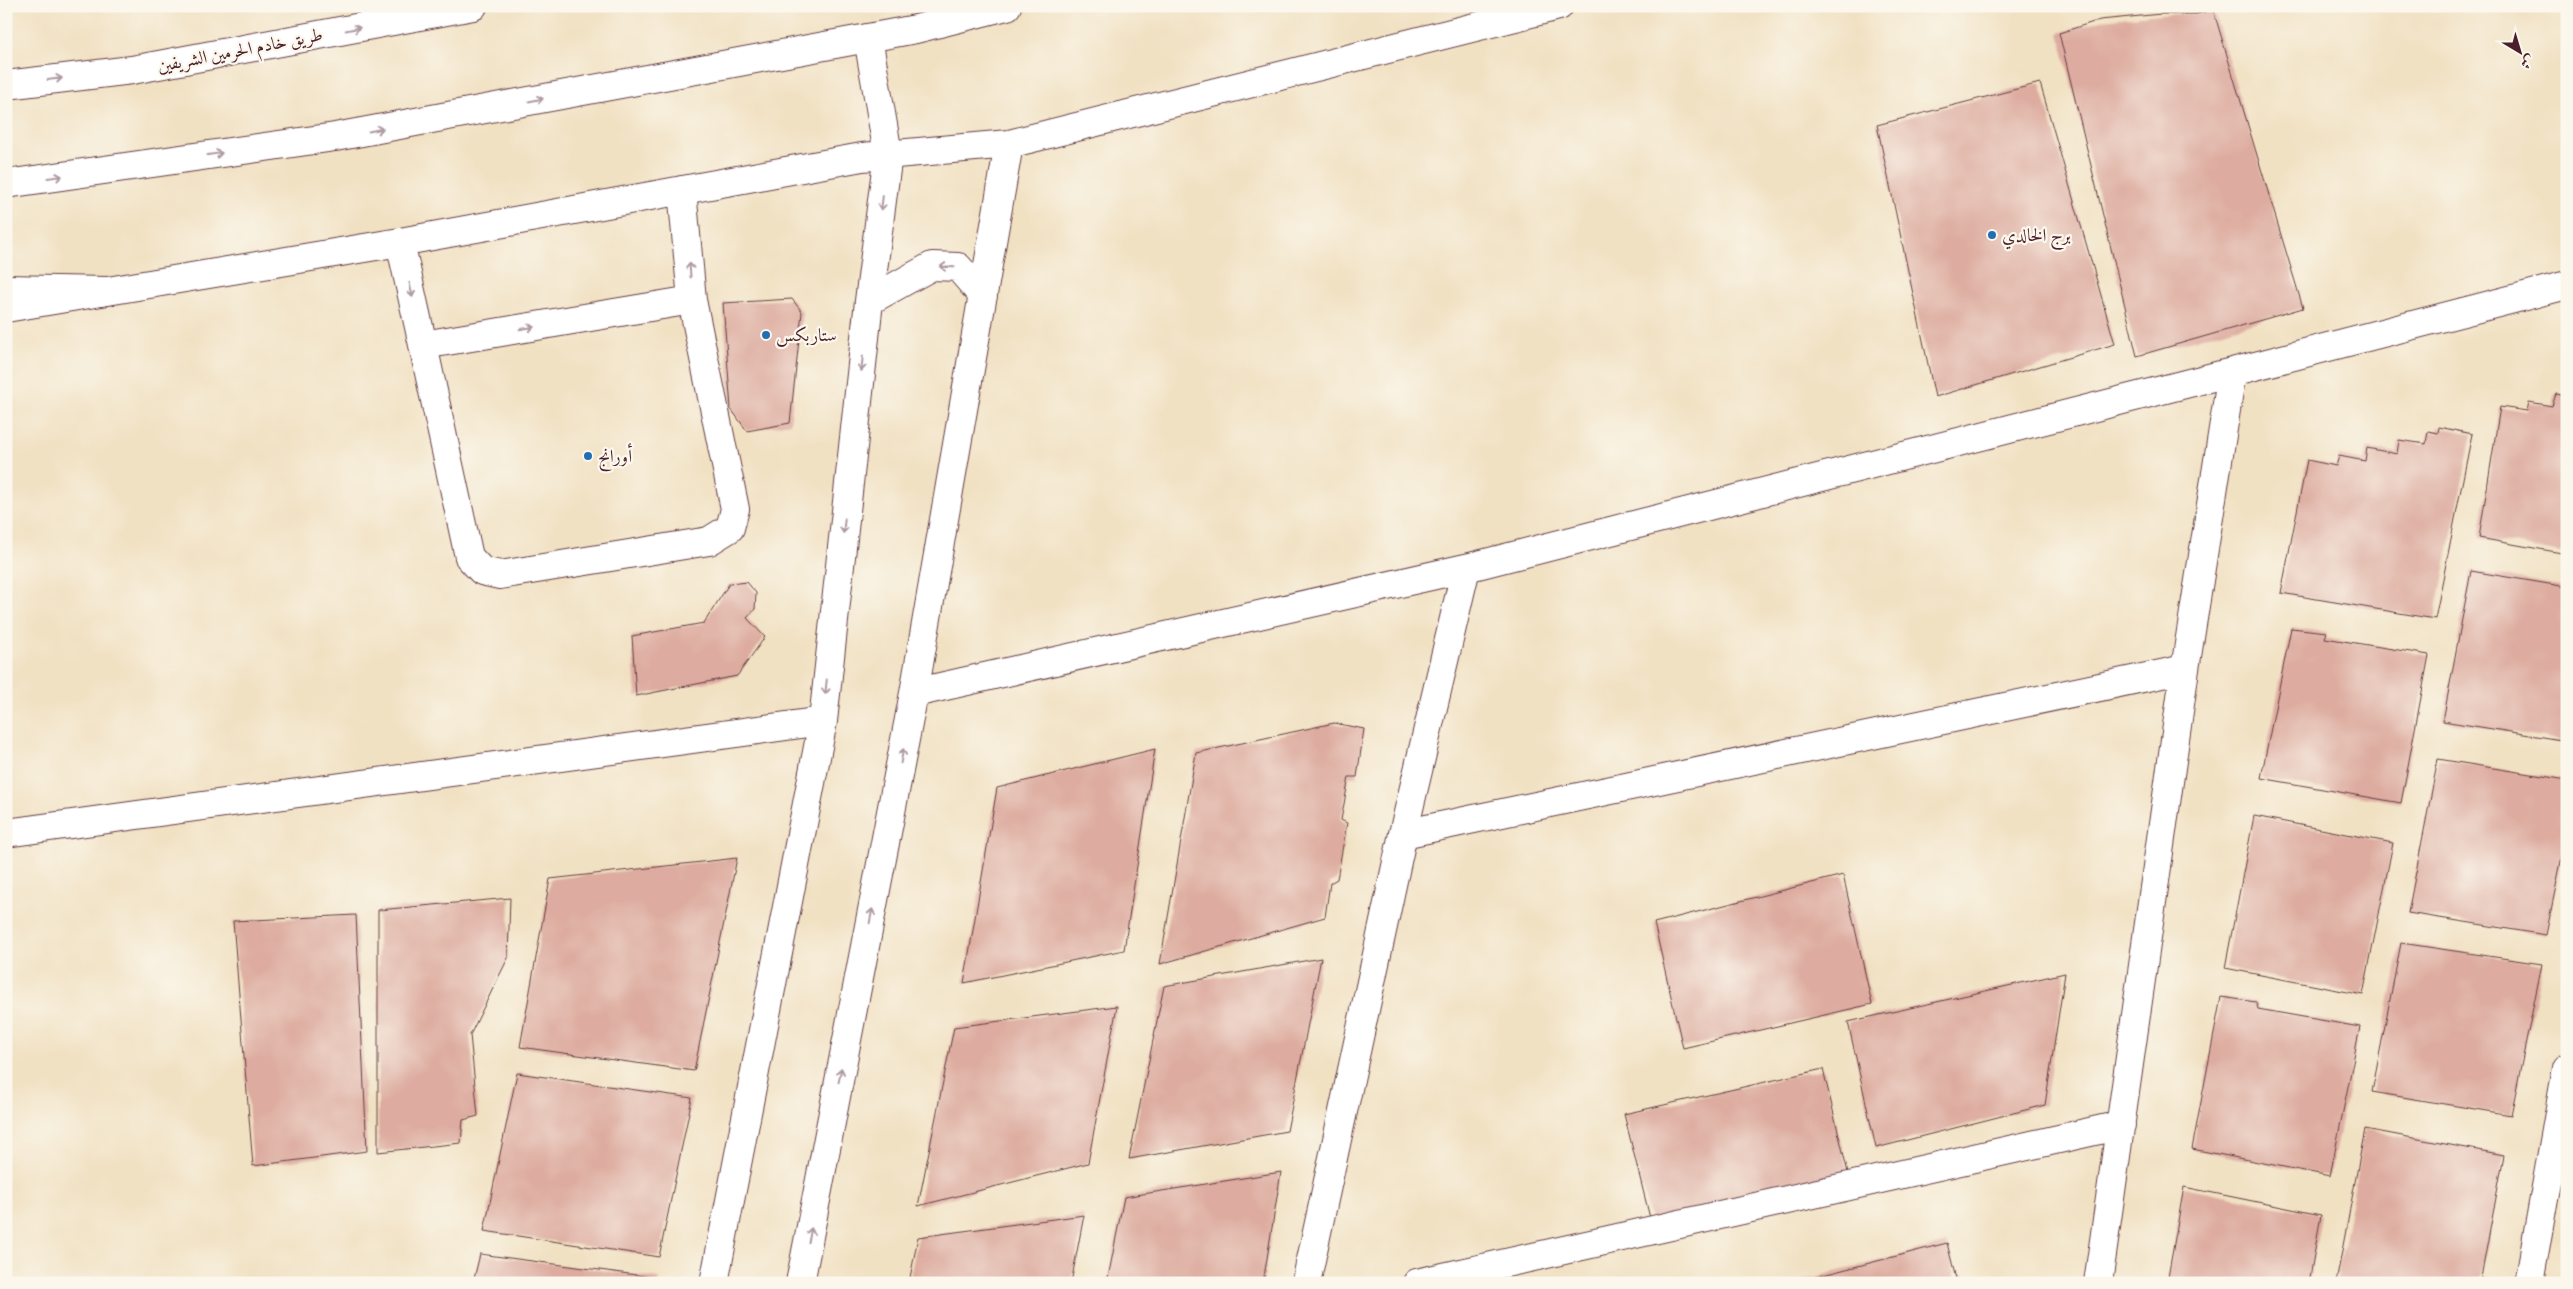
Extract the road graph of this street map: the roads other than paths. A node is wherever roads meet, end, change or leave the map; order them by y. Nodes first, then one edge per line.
1 (473, 6) edge
2 (1007, 6) edge
3 (1559, 6) edge
4 (868, 38) junction
5 (6, 85) edge
6 (1009, 144) junction
7 (888, 154) junction
8 (6, 184) edge
9 (682, 190) junction
10 (400, 242) junction
11 (2567, 285) edge
12 (6, 289) edge
13 (106, 292) junction
14 (982, 296) junction
15 (692, 300) junction
16 (868, 302) junction
17 (6, 308) edge
18 (423, 345) junction
19 (2232, 372) junction
20 (1466, 568) junction
21 (2185, 669) junction
22 (914, 693) junction
23 (823, 721) junction
24 (6, 834) edge
25 (1404, 834) junction
26 (2567, 1068) edge
27 (2121, 1125) junction
28 (714, 1283) edge
29 (800, 1283) edge
30 (1306, 1283) edge
31 (1417, 1283) edge
32 (2098, 1283) edge
33 (2529, 1283) edge

5 -> 1 main road, طريق خادم الحرمين الشريفين
2 - 4 main road
3 - 6 main road
4 - 7 main road
8 -> 4 main road
6 - 7 main road
6 - 14 main road
7 - 9 main road
7 -> 16 main road
9 - 10 main road
15 -> 9 main road
10 - 13 main road
10 -> 18 main road
11 - 19 main road
12 - 13 main road
13 - 17 main road
14 -> 16 main road
14 - 22 main road
18 -> 15 main road
15 - 18 main road
16 -> 23 main road
19 - 20 main road
19 - 21 main road
20 - 22 main road
20 - 25 main road
21 - 25 main road
21 - 27 main road
29 -> 22 main road
23 - 24 main road
23 - 28 main road
25 - 30 main road
26 - 33 main road
27 - 31 main road
27 - 32 main road

